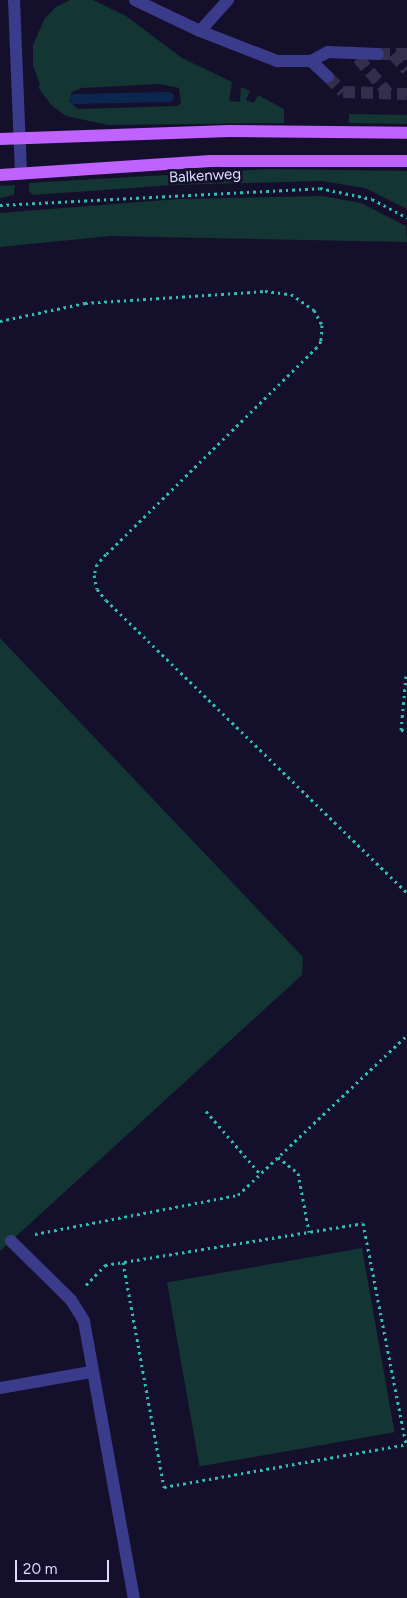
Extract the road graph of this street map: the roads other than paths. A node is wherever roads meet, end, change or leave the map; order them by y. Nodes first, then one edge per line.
1 (14, 0) edge
2 (136, 0) edge
3 (228, 0) edge
4 (200, 32) junction
5 (378, 54) tunnel mouth
6 (311, 61) junction
7 (328, 77) tunnel mouth
8 (407, 133) edge
9 (20, 138) junction
10 (0, 139) edge
11 (407, 162) edge
12 (21, 174) junction
13 (0, 175) edge
14 (14, 1244) road end
15 (90, 1372) junction
16 (0, 1388) edge
17 (134, 1598) edge

1 - 9 street
2 - 4 street
3 - 4 street
4 - 6 street
5 - 6 street
6 - 7 street
8 - 9 main road
9 - 10 main road
9 - 12 street
11 - 12 main road, Balkenweg
12 - 13 main road, Balkenweg
14 - 15 street
15 - 16 street
15 - 17 street

